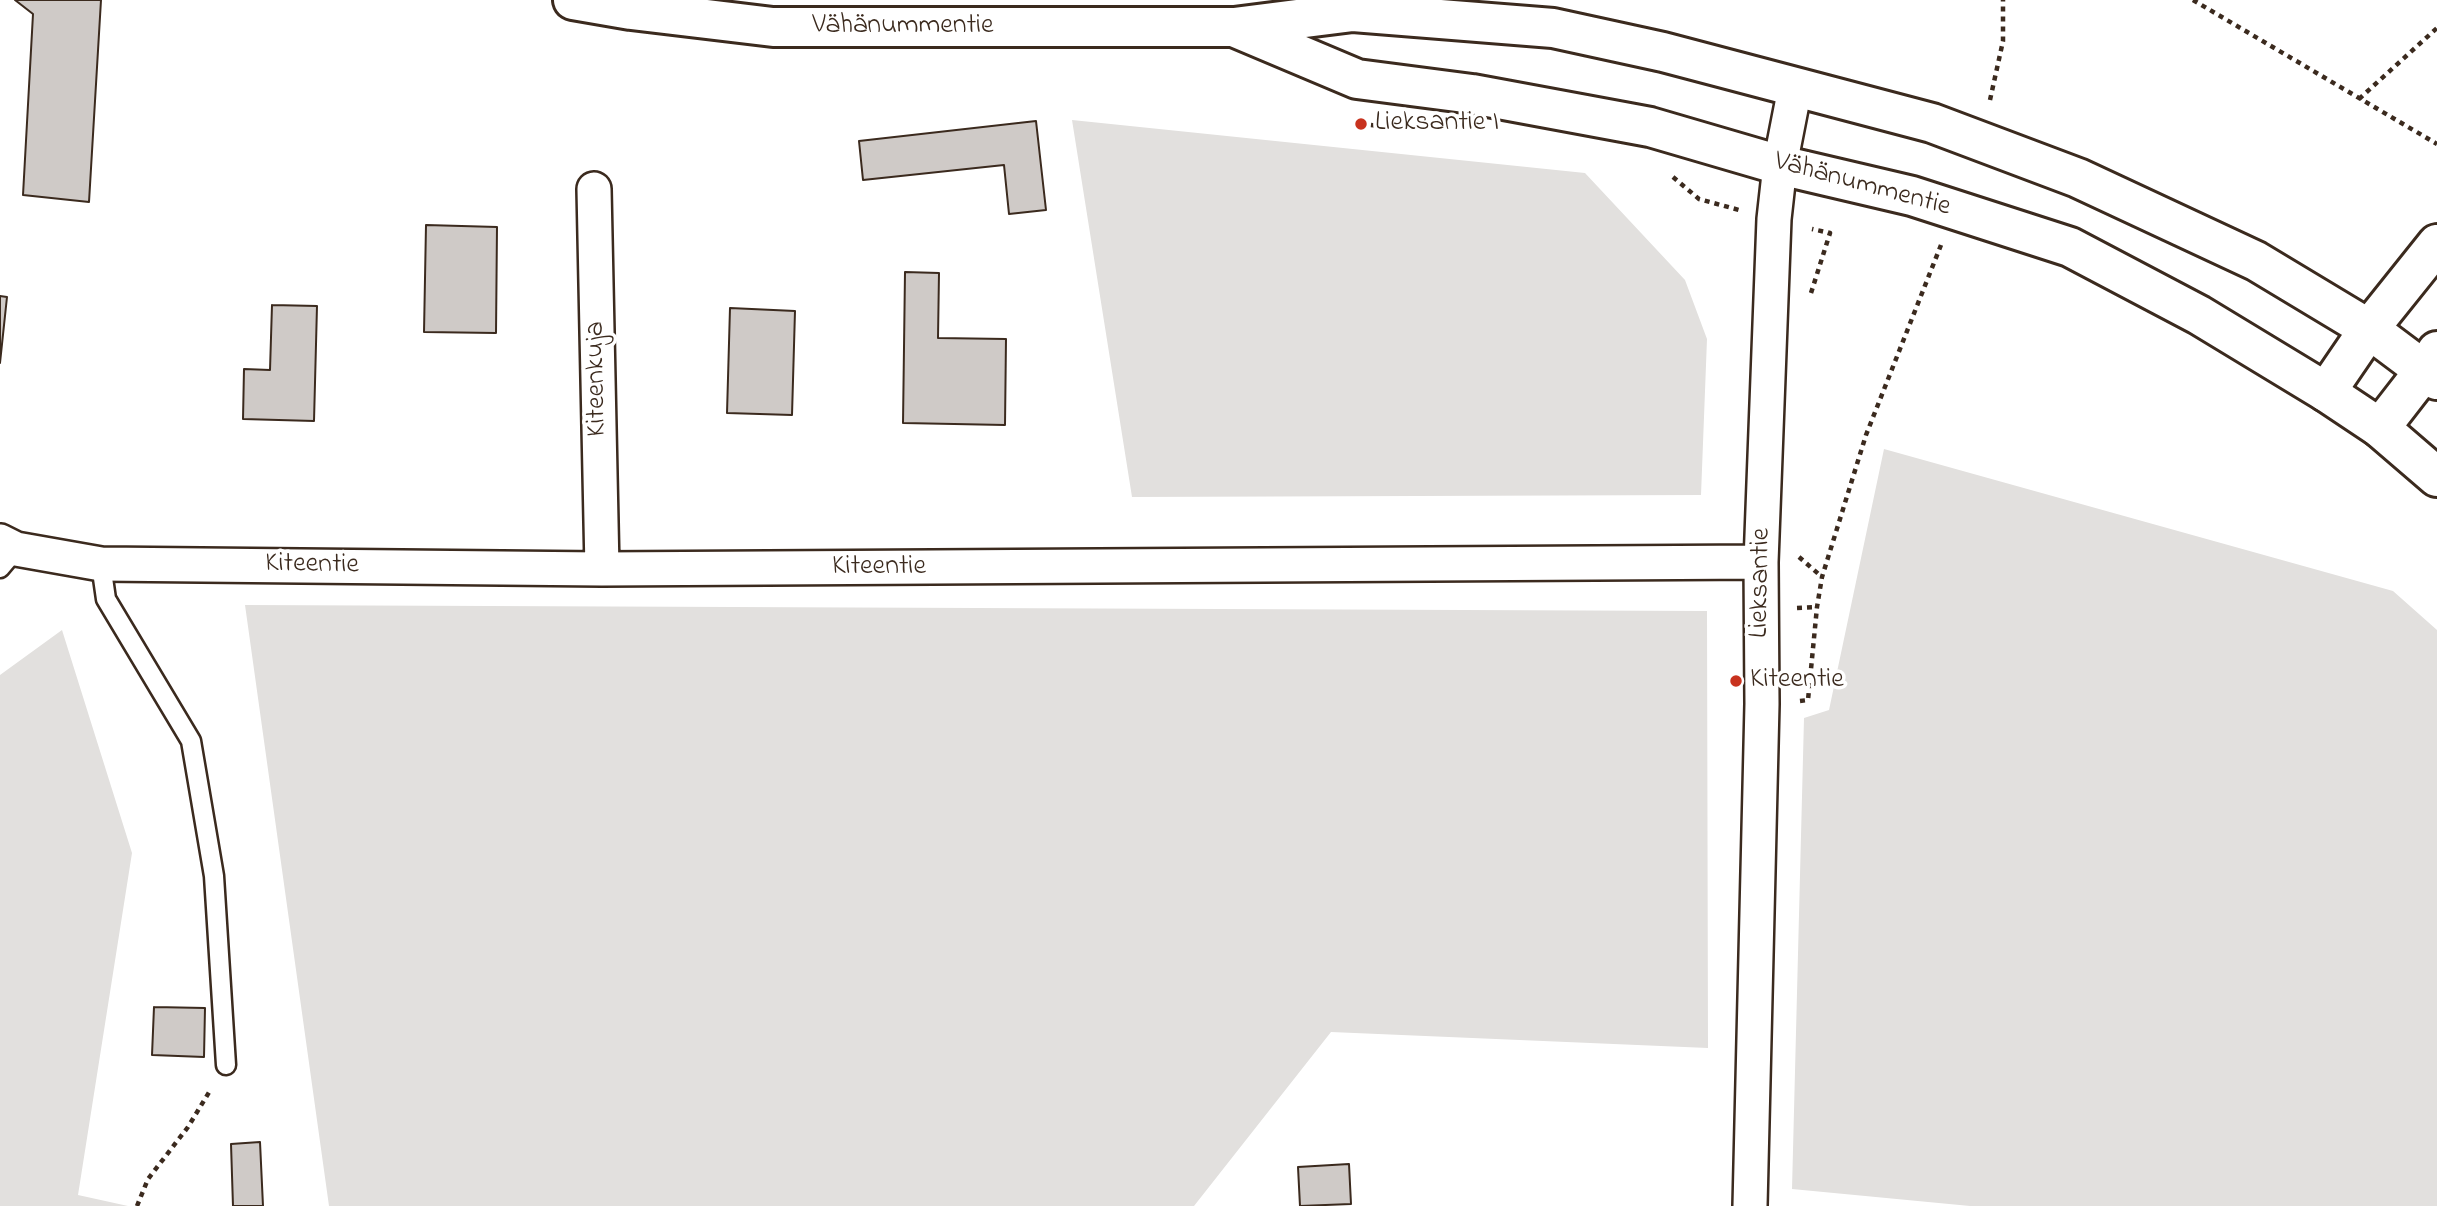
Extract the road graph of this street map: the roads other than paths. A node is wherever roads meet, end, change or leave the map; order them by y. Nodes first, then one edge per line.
1 (573, 0) edge
2 (1234, 27) junction
3 (1795, 88) junction
4 (1780, 166) junction
5 (594, 189) dead end
6 (2437, 244) edge
7 (2369, 330) junction
8 (2433, 367) edge
9 (2326, 392) junction
10 (2380, 428) junction
11 (2437, 477) edge
12 (5, 553) edge
13 (1761, 562) junction
14 (101, 564) junction
15 (602, 569) junction
16 (226, 1065) road end
17 (1750, 1206) edge

1 - 2 main road, Vähänummentie
2 - 3 main road, Vähänummentie
2 - 4 main road, Vähänummentie
3 - 4 street, Lieksantie
3 - 7 main road, Vähänummentie
4 - 9 main road, Vähänummentie
4 - 13 street, Lieksantie
5 - 15 street, Kiteenkuja
6 - 7 main road
7 - 8 main road, Vähänummentie
7 - 9 main road
8 - 10 main road
9 - 10 main road, Vähänummentie
10 - 11 main road, Vähänummentie
12 - 14 street, Kiteentie
13 - 15 street, Kiteentie
13 - 17 street, Lieksantie
14 - 15 street, Kiteentie
14 - 16 lane

